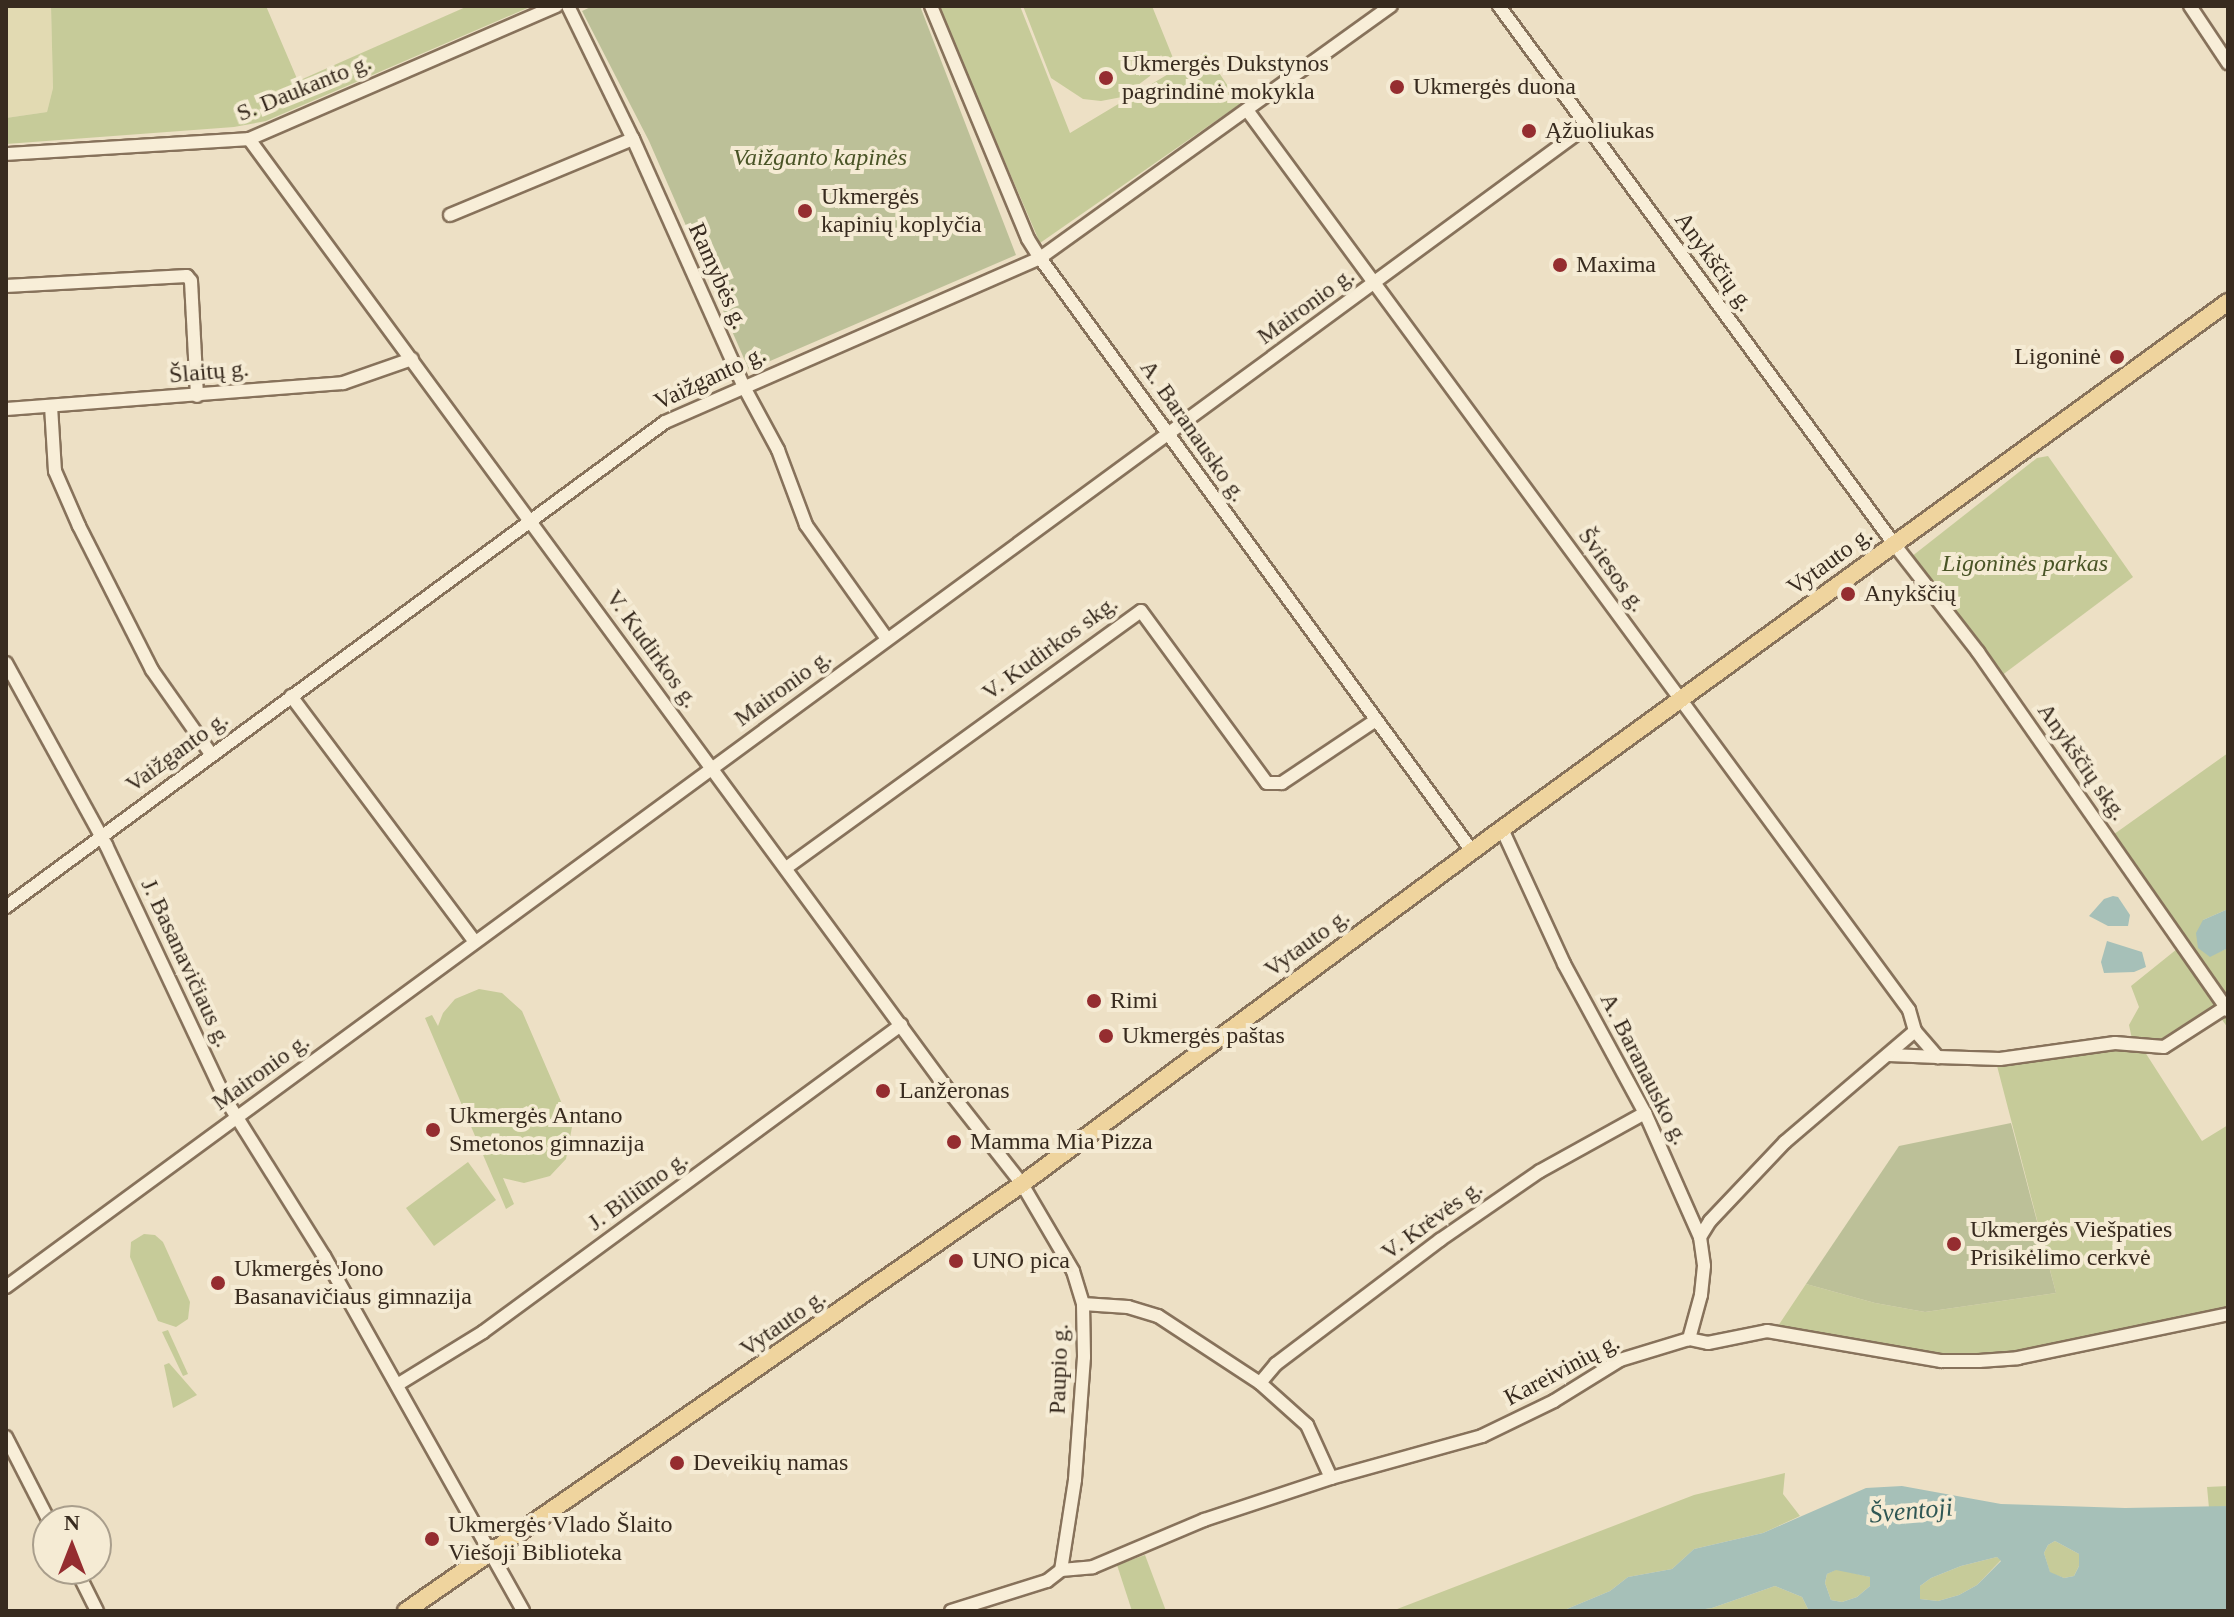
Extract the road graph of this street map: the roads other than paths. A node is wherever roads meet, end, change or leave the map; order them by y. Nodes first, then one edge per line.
1 (557, 6) edge
2 (568, 6) edge
3 (931, 6) edge
4 (1391, 6) edge
5 (1499, 6) edge
6 (2190, 6) edge
7 (2228, 63) edge
8 (1247, 110) junction
9 (1587, 126) junction
10 (249, 139) junction
11 (633, 139) junction
12 (6, 154) edge
13 (450, 215) dead end
14 (1040, 258) junction
15 (1375, 282) junction
16 (6, 286) edge
17 (2228, 302) edge
18 (412, 359) junction
19 (744, 387) junction
20 (197, 396) junction
21 (51, 406) junction
22 (6, 409) edge
23 (1167, 435) junction
24 (531, 521) junction
25 (1894, 544) junction
26 (887, 639) junction
27 (6, 663) edge
28 (291, 696) junction
29 (1680, 701) junction
30 (1376, 720) junction
31 (211, 754) junction
32 (713, 767) junction
33 (1502, 829) junction
34 (100, 836) junction
35 (1472, 851) junction
36 (786, 868) junction
37 (6, 907) edge
38 (475, 942) junction
39 (2227, 1008) edge
40 (901, 1025) junction
41 (1915, 1031) junction
42 (1889, 1055) junction
43 (1938, 1057) junction
44 (1645, 1113) junction
45 (237, 1118) junction
46 (1022, 1184) junction
47 (1700, 1237) junction
48 (6, 1287) edge
49 (1083, 1304) junction
50 (2228, 1314) edge
51 (1689, 1339) junction
52 (1260, 1383) junction
53 (397, 1385) junction
54 (6, 1437) edge
55 (1331, 1478) junction
56 (41, 1505) edge
57 (488, 1554) junction
58 (1061, 1570) junction
59 (84, 1585) edge
60 (97, 1611) edge
61 (406, 1611) edge
62 (523, 1611) edge
63 (951, 1611) edge

1 - 10 street, S. Daukanto g.
2 - 11 street, Ramybės g.
3 - 14 street, A. Baranausko g.
4 - 8 street, Vaižganto g.
5 - 9 street, Anykščių g.
6 - 7 street
8 - 14 street, Vaižganto g.
8 - 15 street, Šviesos g.
9 - 15 street, Maironio g.
9 - 25 street, Anykščių g.
10 - 12 street, S. Daukanto g.
10 - 18 street, V. Kudirkos g.
11 - 13 street
11 - 19 street, Ramybės g.
14 - 19 street, Vaižganto g.
14 - 23 street, A. Baranausko g.
15 - 23 street, Maironio g.
15 - 29 street, Šviesos g.
16 - 20 street
17 - 25 main road, Vytauto g.
18 - 20 street, Šlaitų g.
18 - 24 street, V. Kudirkos g.
19 - 24 street, Vaižganto g.
19 - 26 street, Ramybės g.
20 - 21 street, Šlaitų g.
21 - 22 street, Šlaitų g.
21 - 31 street
23 - 26 street, Maironio g.
23 - 30 street, A. Baranausko g.
24 - 28 street, Vaižganto g.
24 - 32 street, V. Kudirkos g.
25 - 29 main road, Vytauto g.
25 - 39 street, Anykščių skg.
26 - 32 street, Maironio g.
27 - 34 street, J. Basanavičiaus g.
28 - 31 street, Vaižganto g.
28 - 38 street
29 - 33 main road, Vytauto g.
29 - 41 street, Šviesos g.
30 - 35 street, A. Baranausko g.
30 - 36 street, V. Kudirkos skg.
31 - 34 street, Vaižganto g.
32 - 36 street, V. Kudirkos g.
32 - 38 street, Maironio g.
33 - 35 main road, Vytauto g.
33 - 44 street, A. Baranausko g.
34 - 37 street, Vaižganto g.
34 - 45 street, J. Basanavičiaus g.
35 - 46 main road, Vytauto g.
36 - 40 street, V. Kudirkos g.
38 - 45 street, Maironio g.
39 - 43 street
40 - 46 street, V. Kudirkos g.
40 - 53 street, J. Biliūno g.
41 - 42 street
41 - 43 street, Šviesos g.
42 - 43 street
42 - 47 street
44 - 47 street, A. Baranausko g.
44 - 52 street, V. Krėvės g.
45 - 48 street, Maironio g.
45 - 53 street, J. Basanavičiaus g.
46 - 49 street, Paupio g.
46 - 57 main road, Vytauto g.
47 - 51 street, A. Baranausko g.
49 - 52 street
49 - 58 street, Paupio g.
50 - 51 street, Kareivinių g.
51 - 55 street, Kareivinių g.
52 - 55 street
53 - 57 street, J. Basanavičiaus g.
54 - 56 street
55 - 58 street
57 - 61 main road, Vytauto g.
57 - 62 street, J. Basanavičiaus g.
58 - 63 street
59 - 60 street

